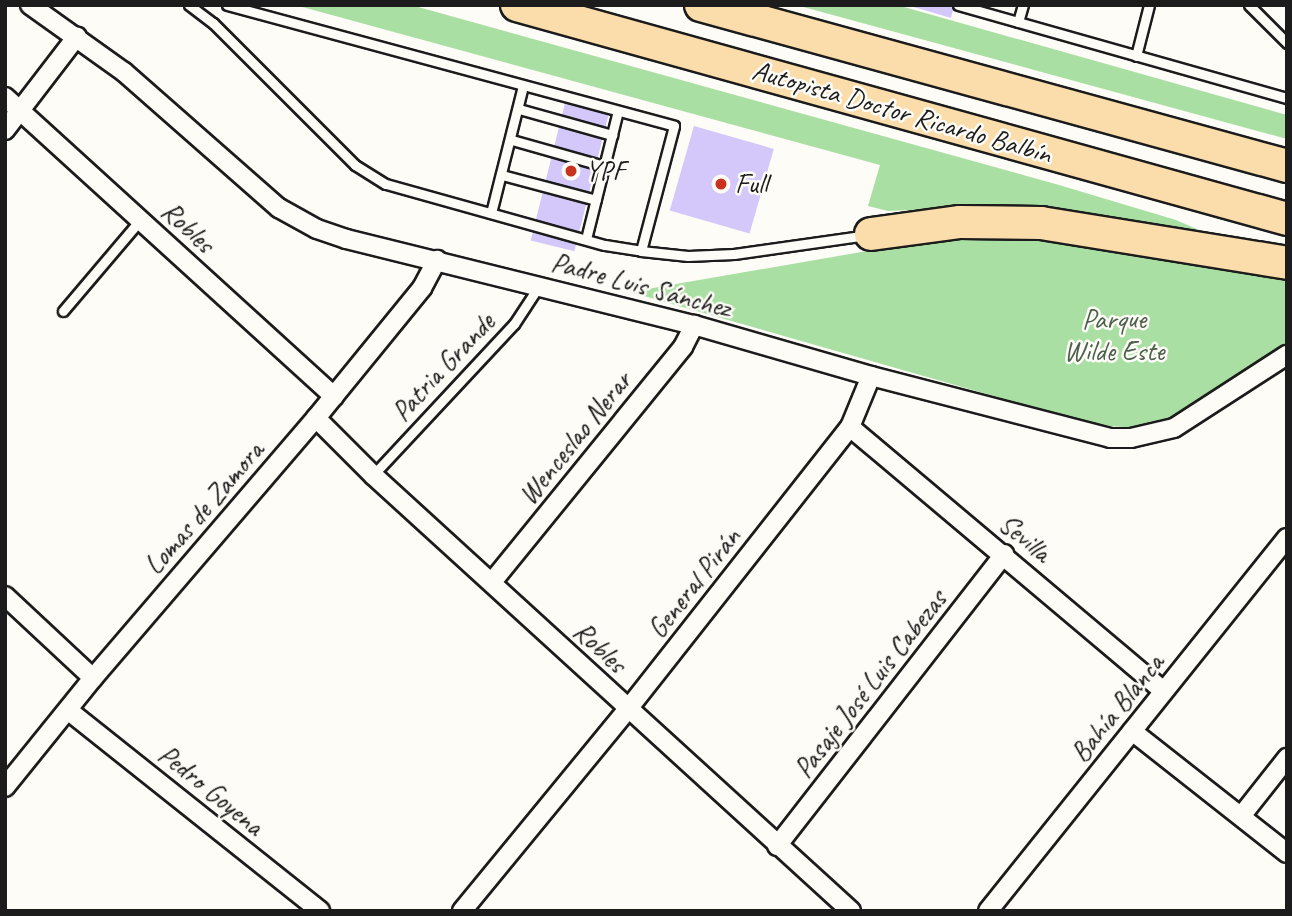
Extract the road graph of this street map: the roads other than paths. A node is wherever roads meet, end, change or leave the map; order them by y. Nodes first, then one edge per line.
1 (30, 5) edge
2 (189, 5) edge
3 (228, 5) edge
4 (517, 5) edge
5 (701, 5) edge
6 (958, 5) edge
7 (1023, 5) edge
8 (1149, 5) edge
9 (1249, 5) edge
10 (1018, 22) junction
11 (77, 36) junction
12 (1287, 43) edge
13 (1136, 56) junction
14 (523, 86) junction
15 (5, 97) edge
16 (1287, 98) edge
17 (519, 109) junction
18 (22, 110) junction
19 (618, 111) junction
20 (5, 130) edge
21 (612, 135) junction
22 (512, 140) junction
23 (604, 166) junction
24 (1287, 166) edge
25 (502, 176) junction
26 (596, 200) junction
27 (491, 213) junction
28 (141, 219) junction
29 (1287, 219) edge
30 (871, 234) joint
31 (586, 239) junction
32 (641, 251) junction
33 (437, 260) junction
34 (1287, 263) edge
35 (539, 286) junction
36 (63, 311) dead end
37 (694, 325) junction
38 (1287, 355) edge
39 (871, 376) junction
40 (334, 396) junction
41 (316, 418) junction
42 (850, 427) junction
43 (373, 475) junction
44 (1287, 538) edge
45 (1004, 554) junction
46 (492, 582) junction
47 (5, 596) edge
48 (93, 678) junction
49 (1164, 691) junction
50 (628, 709) junction
51 (69, 711) junction
52 (1132, 732) junction
53 (1287, 758) edge
54 (5, 787) edge
55 (1242, 815) junction
56 (777, 846) junction
57 (1287, 853) edge
58 (320, 911) edge
59 (462, 911) edge
60 (851, 911) edge
61 (988, 911) edge

1 - 11 street, Padre Luis Sánchez
2 - 27 lane
3 - 14 lane
4 - 29 highway, Autopista Doctor Ricardo Balbín
5 - 24 highway, Autopista Doctor Ricardo Balbín
6 - 10 lane
7 - 10 lane
8 - 13 lane
9 - 12 lane
10 - 13 lane
11 - 18 street
11 - 33 street, Padre Luis Sánchez
13 - 16 lane
14 - 17 lane
14 - 19 lane
15 - 18 street, Robles
17 - 21 lane
17 - 22 lane
18 - 20 street
18 - 28 street, Robles
19 - 21 lane
19 - 32 lane
21 - 23 lane
22 - 23 lane
22 - 25 lane
23 - 26 lane
25 - 26 lane
25 - 27 lane
26 - 31 lane
27 - 31 lane
28 - 36 lane
28 - 40 street, Robles
30 - 32 lane
30 - 34 highway
31 - 32 lane
33 - 35 street, Padre Luis Sánchez
33 - 40 street, Lomas de Zamora
35 - 37 street, Padre Luis Sánchez
35 - 43 lane, Patria Grande
37 - 39 street, Padre Luis Sánchez
37 - 46 street, Wenceslao Nerar
38 - 39 street, Padre Luis Sánchez
39 - 42 street, General Pirán
40 - 41 street, Lomas de Zamora
41 - 43 street, Robles
41 - 48 street, Lomas de Zamora
42 - 45 street, Sevilla
42 - 50 street, General Pirán
43 - 46 street, Robles
44 - 49 street, Bahía Blanca
45 - 49 street, Sevilla
45 - 56 street, Pasaje José Luis Cabezas
46 - 50 street, Robles
47 - 48 street
48 - 51 street, Lomas de Zamora
49 - 52 street, Bahía Blanca
50 - 56 street, Robles
50 - 59 street, General Pirán
51 - 54 street, Lomas de Zamora
51 - 58 street, Pedro Goyena
52 - 55 street
52 - 61 street, Bahía Blanca
53 - 55 street
55 - 57 street
56 - 60 street, Robles

